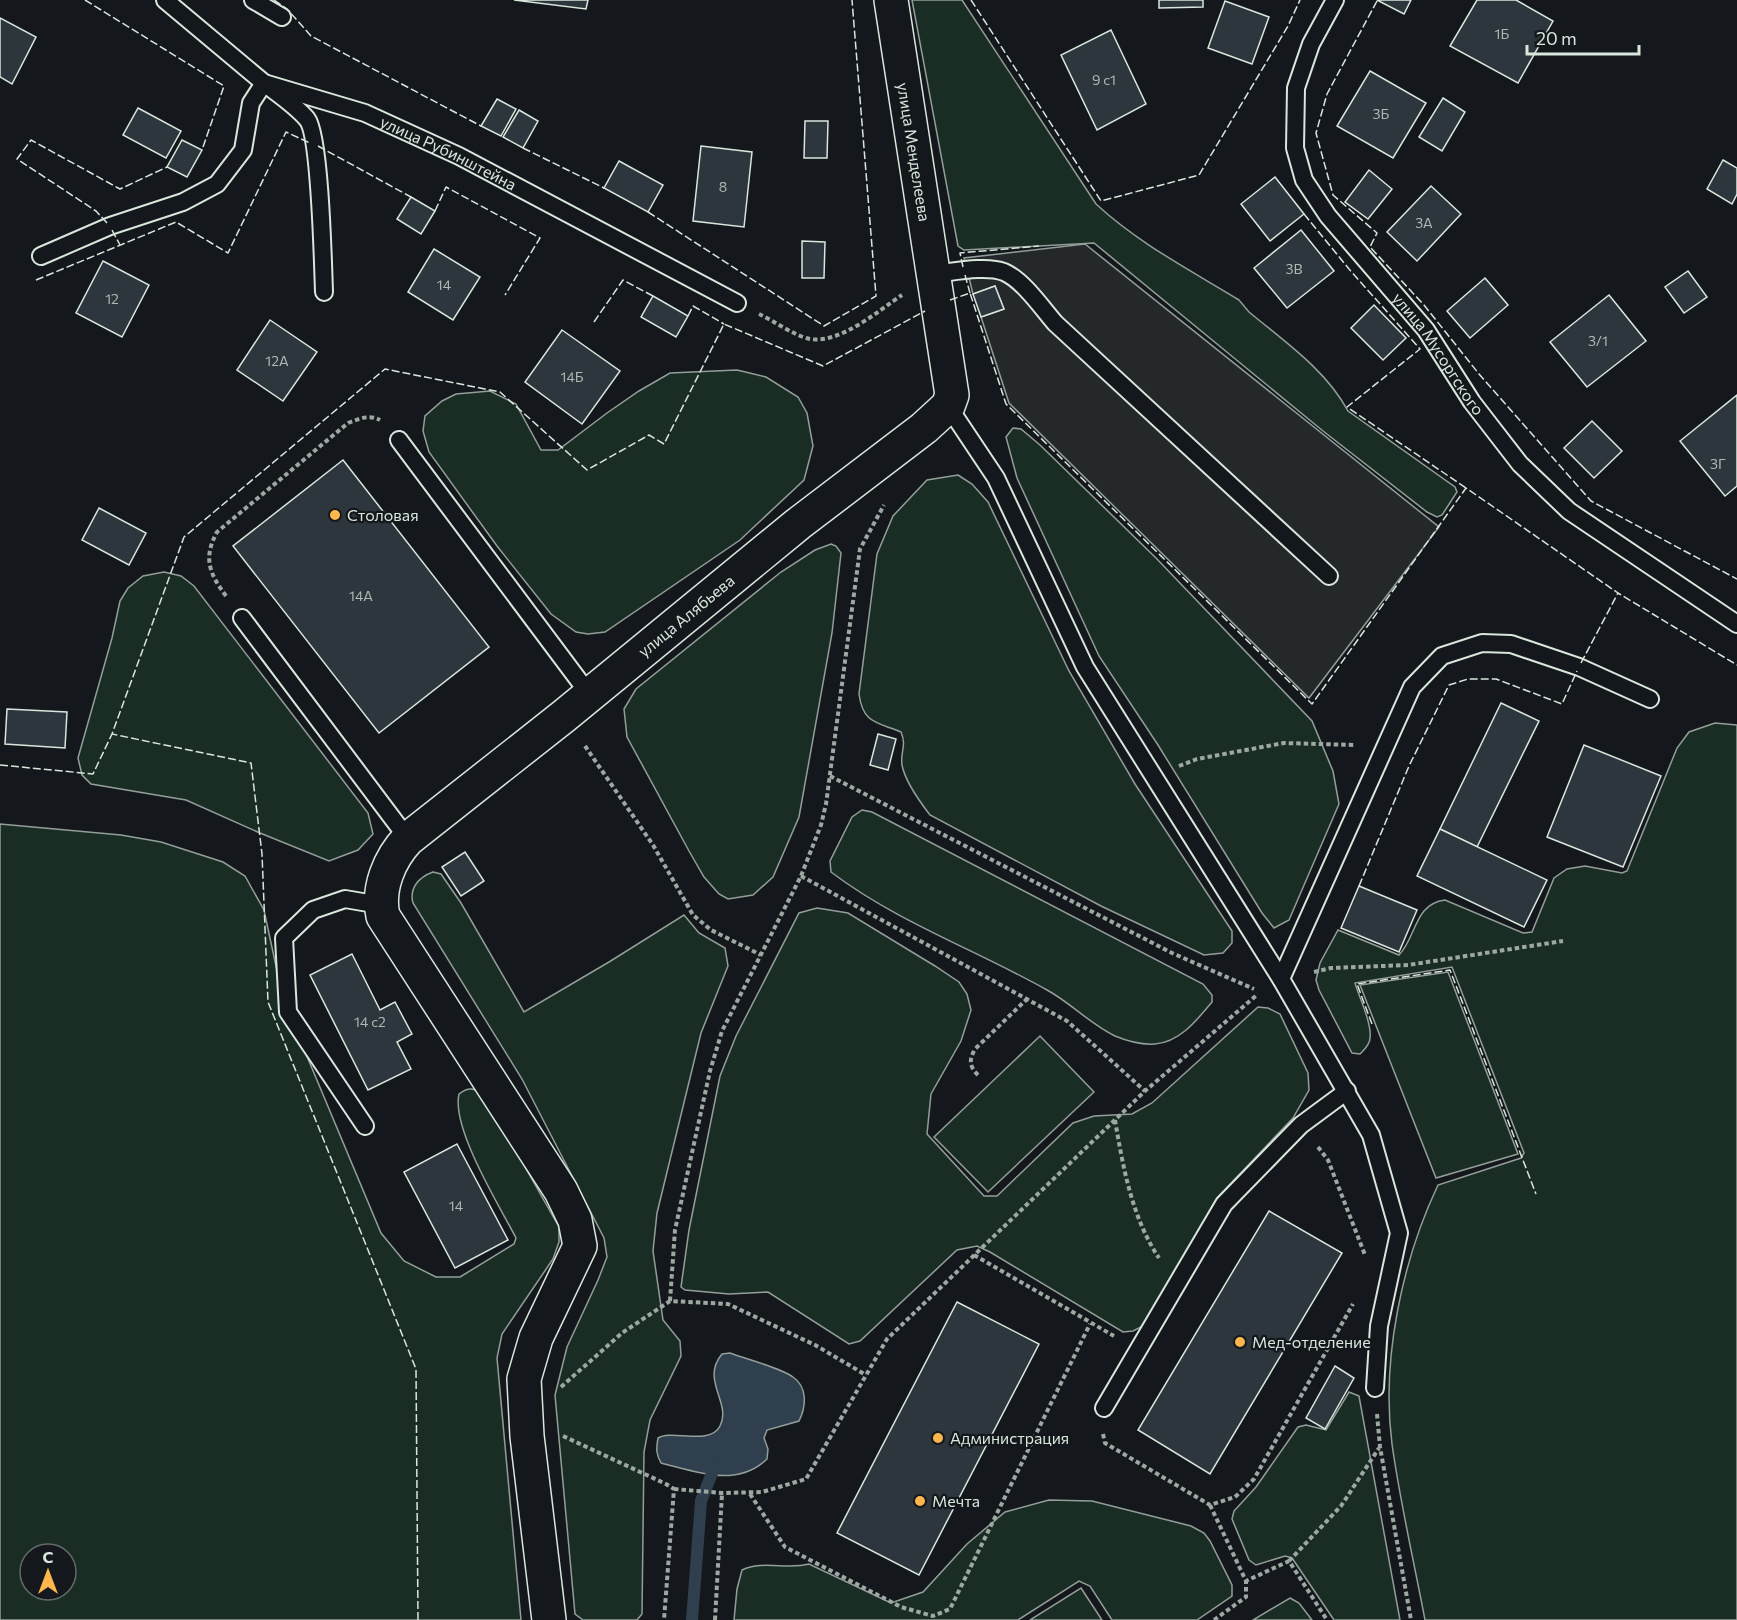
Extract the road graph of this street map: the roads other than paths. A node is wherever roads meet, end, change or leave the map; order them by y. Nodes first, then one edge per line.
1 (165, 0) edge
2 (253, 0) edge
3 (1335, 0) edge
4 (892, 11) edge
5 (282, 17) dead end
6 (264, 83) junction
7 (41, 256) dead end
8 (936, 289) junction
9 (324, 292) dead end
10 (737, 303) road end
11 (948, 406) junction
12 (399, 440) road end
13 (1329, 576) dead end
14 (242, 618) road end
15 (1737, 624) edge
16 (589, 694) junction
17 (1650, 699) dead end
18 (408, 839) junction
19 (382, 911) junction
20 (1281, 978) junction
21 (1347, 1091) junction
22 (365, 1126) dead end
23 (1376, 1388) road end
24 (1104, 1408) road end
25 (549, 1620) edge

1 - 6 lane, улица Рубинштейна
2 - 5 lane
3 - 15 lane, улица Мусоргского
4 - 8 street, улица Менделеева
6 - 7 lane
6 - 9 lane
6 - 10 lane, улица Рубинштейна
8 - 11 street
8 - 13 lane
11 - 16 street, улица Алябьева
11 - 20 lane
12 - 16 lane
14 - 18 lane
16 - 18 street, улица Алябьева
17 - 20 lane
18 - 19 street, улица Алябьева
19 - 22 lane
19 - 25 street
20 - 21 lane
21 - 23 lane
21 - 24 lane

